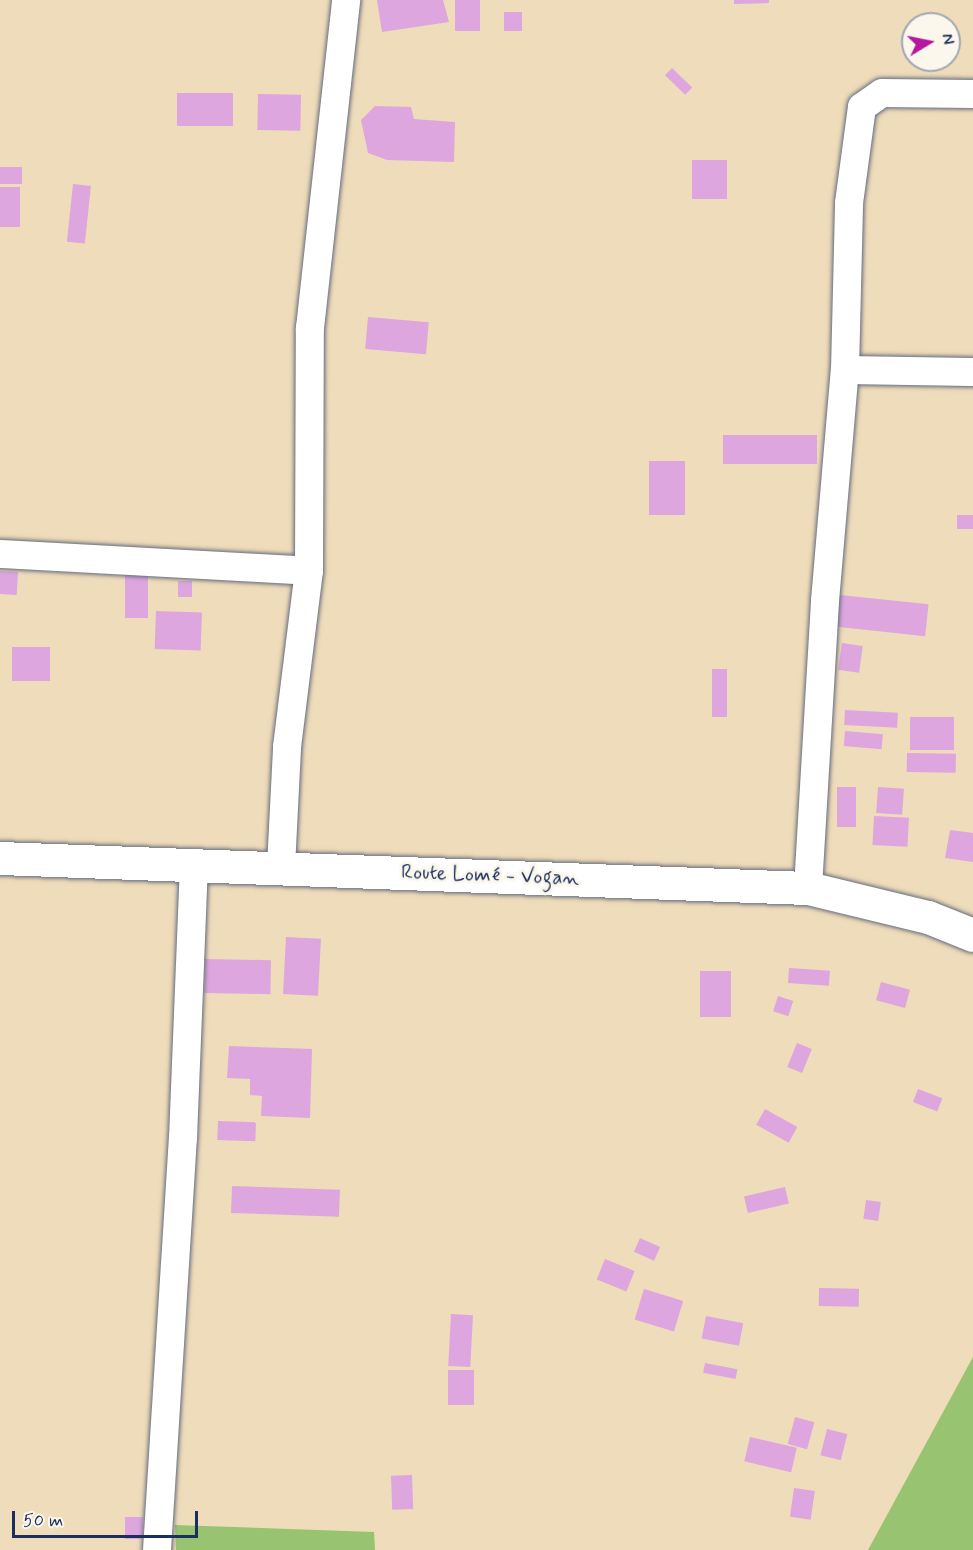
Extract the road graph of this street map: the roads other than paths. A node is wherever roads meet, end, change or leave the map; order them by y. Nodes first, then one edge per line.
1 (346, 0) edge
2 (973, 94) edge
3 (845, 370) junction
4 (973, 372) edge
5 (0, 554) edge
6 (309, 571) junction
7 (0, 858) edge
8 (194, 866) junction
9 (281, 867) junction
10 (808, 888) junction
11 (973, 935) edge
12 (157, 1550) edge

1 - 6 street
2 - 3 street
3 - 4 street
3 - 10 street
5 - 6 street
6 - 9 street
7 - 8 main road, Route Lomé - Vogan
8 - 9 main road, Route Lomé - Vogan
8 - 12 street
9 - 10 main road, Route Lomé - Vogan
10 - 11 main road, Route Lomé - Vogan

